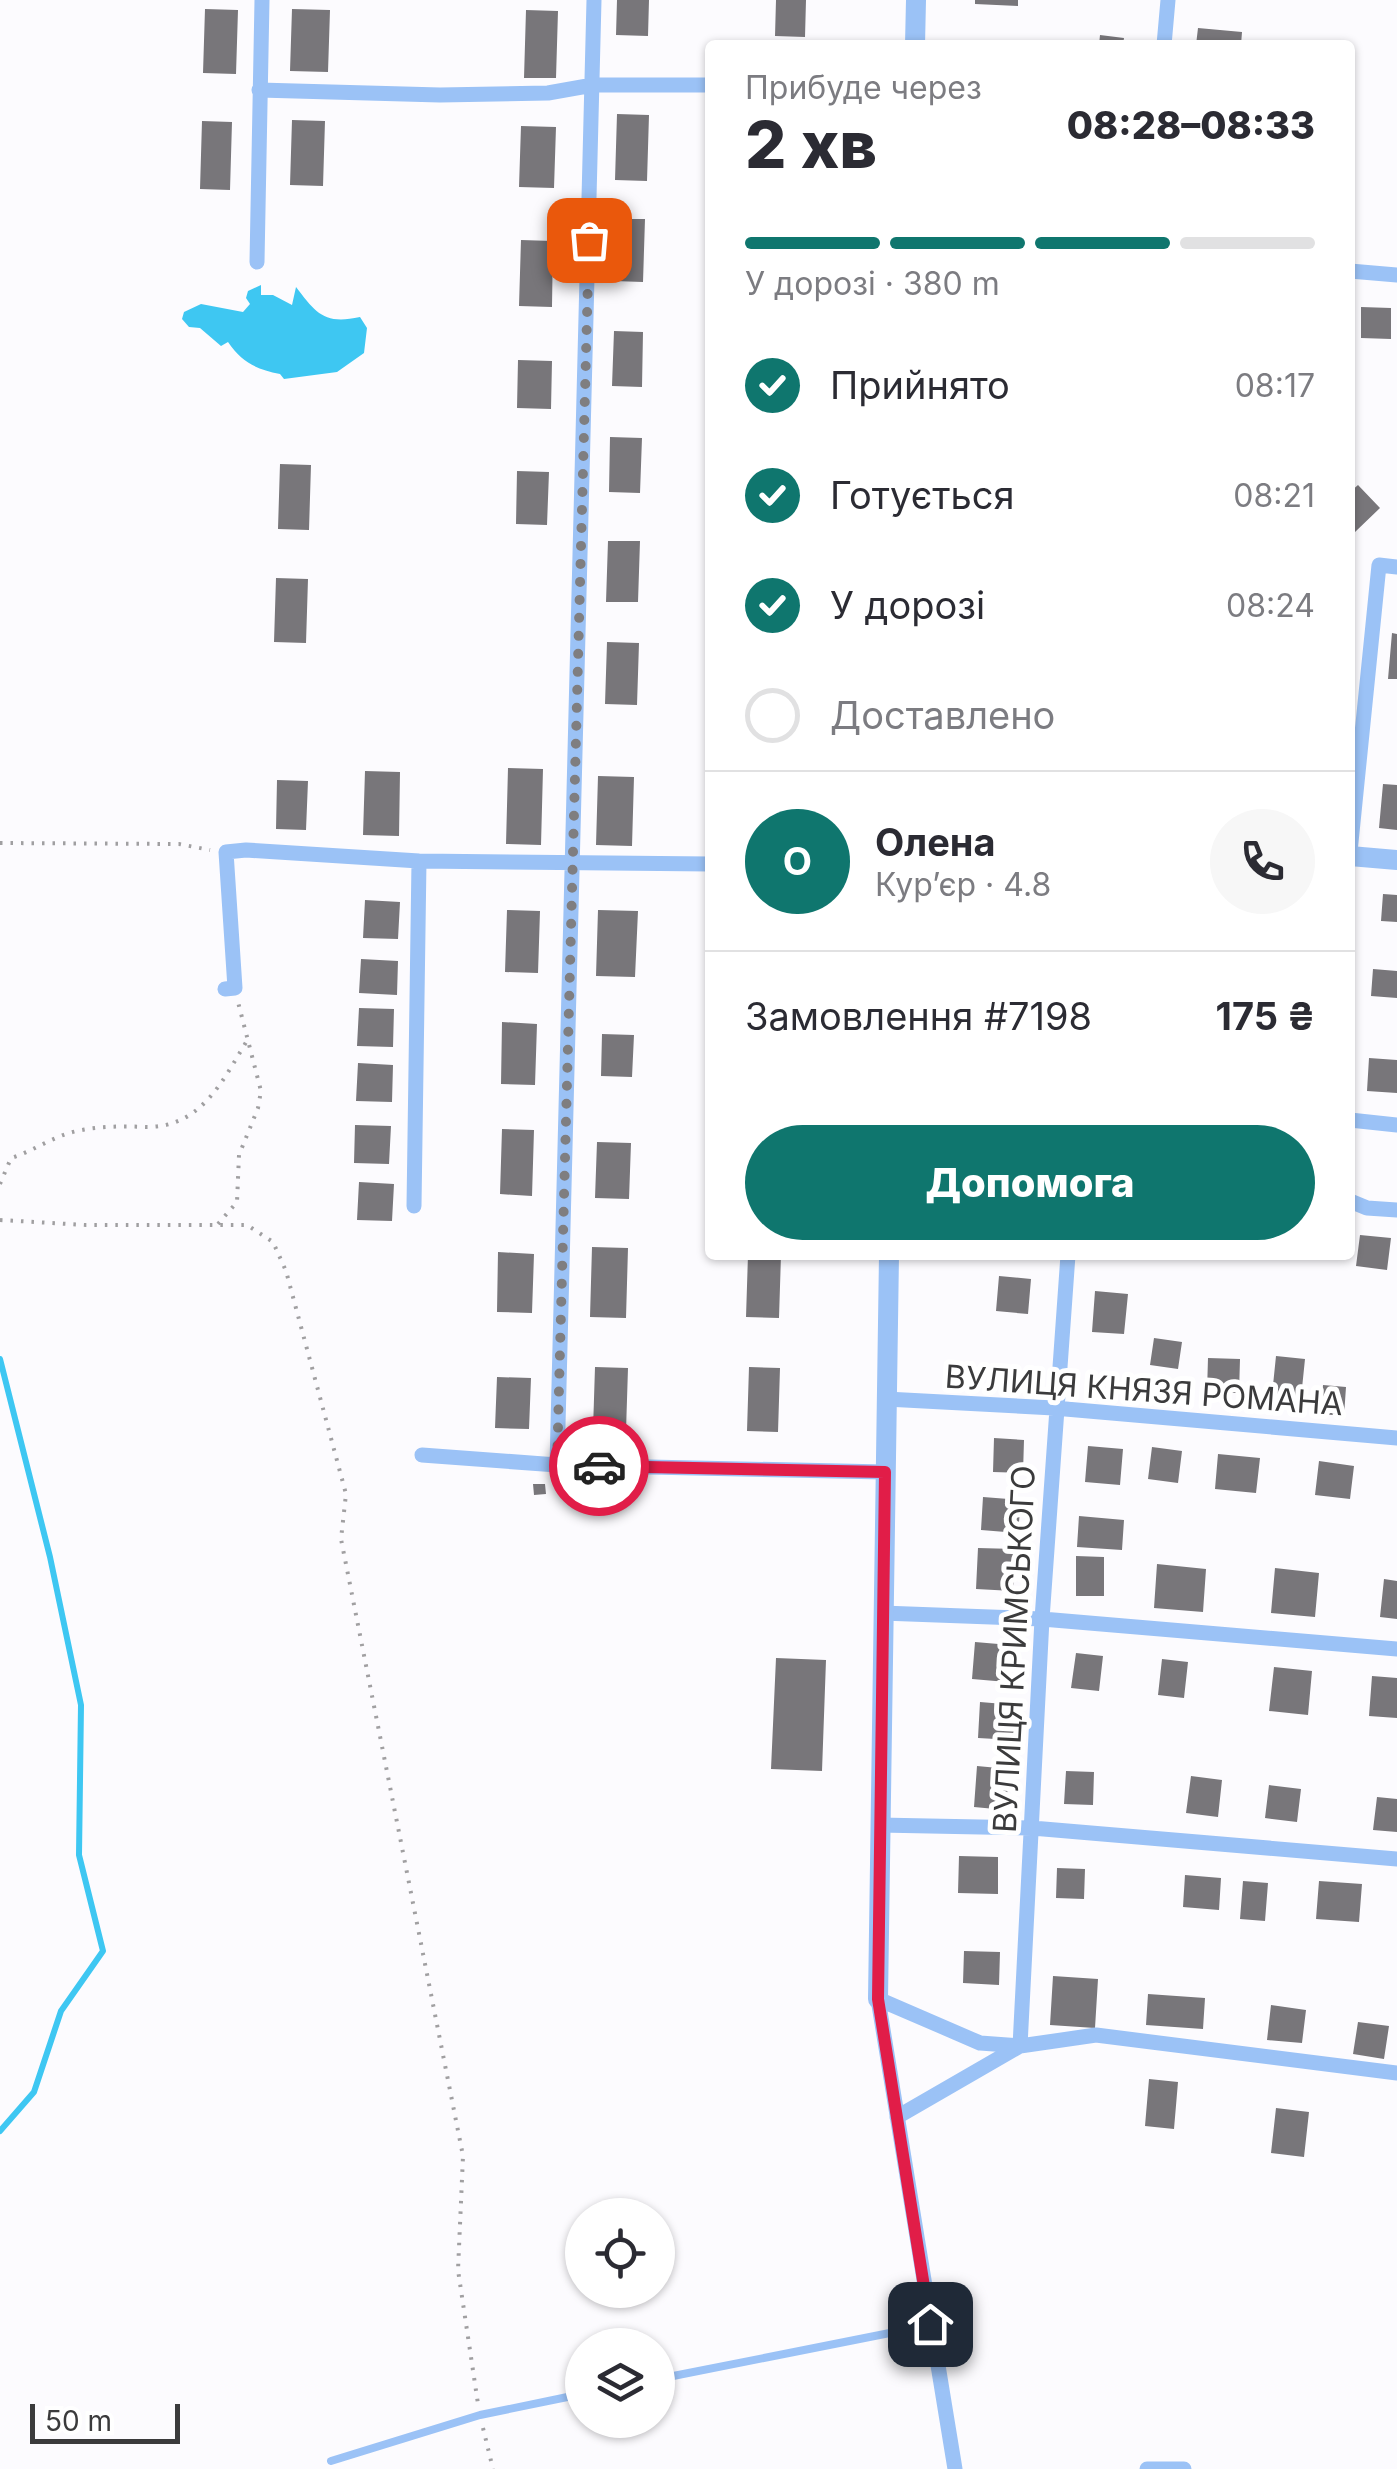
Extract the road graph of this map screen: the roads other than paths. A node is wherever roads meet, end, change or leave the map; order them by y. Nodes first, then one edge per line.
1 (262, 0) edge
2 (594, 0) edge
3 (916, 0) edge
4 (1168, 0) edge
5 (915, 40) edge
6 (1164, 40) edge
7 (592, 85) junction
8 (705, 85) edge
9 (259, 90) junction
10 (258, 262) dead end
11 (1355, 272) edge
12 (1397, 276) edge
13 (1397, 566) edge
14 (1355, 804) edge
15 (1355, 855) edge
16 (419, 860) junction
17 (1397, 860) edge
18 (573, 862) junction
19 (705, 864) edge
20 (230, 988) road end
21 (1355, 1121) edge
22 (1397, 1125) edge
23 (1355, 1203) edge
24 (414, 1206) dead end
25 (1397, 1210) edge
26 (889, 1260) edge
27 (1068, 1260) edge
28 (886, 1399) junction
29 (1054, 1408) junction
30 (1397, 1438) edge
31 (422, 1455) dead end
32 (557, 1465) junction
33 (885, 1472) junction
34 (882, 1612) junction
35 (1042, 1619) junction
36 (1397, 1649) edge
37 (879, 1826) junction
38 (1032, 1828) junction
39 (1397, 1859) edge
40 (878, 1999) junction
41 (1020, 2046) junction
42 (1397, 2073) edge
43 (897, 2117) junction
44 (930, 2324) junction
45 (675, 2376) edge
46 (565, 2398) edge
47 (331, 2461) dead end
48 (955, 2469) edge
49 (1147, 2469) edge
50 (1184, 2469) edge

1 - 9 street
2 - 7 street
3 - 5 street
4 - 6 street
7 - 8 street
7 - 9 street
7 - 18 street
9 - 10 street
11 - 12 street
13 - 14 street
15 - 17 street
16 - 18 street
16 - 20 street
16 - 24 street
18 - 19 street
18 - 32 street
21 - 22 street
23 - 25 street
26 - 28 street
27 - 29 street, ВУЛИЦЯ КРИМСЬКОГО
28 - 29 street, ВУЛИЦЯ КНЯЗЯ РОМАНА
28 - 33 street
29 - 30 street, ВУЛИЦЯ КНЯЗЯ РОМАНА
29 - 35 street, ВУЛИЦЯ КРИМСЬКОГО
31 - 32 street
32 - 33 street
33 - 34 street
34 - 35 street
34 - 37 street
35 - 36 street
35 - 38 street, ВУЛИЦЯ КРИМСЬКОГО
37 - 38 street
37 - 40 street
38 - 39 street
38 - 41 street, ВУЛИЦЯ КРИМСЬКОГО
40 - 41 street
40 - 43 street
41 - 42 street
41 - 43 street
43 - 44 street
44 - 45 lane
44 - 48 street
46 - 47 lane
49 - 50 street

